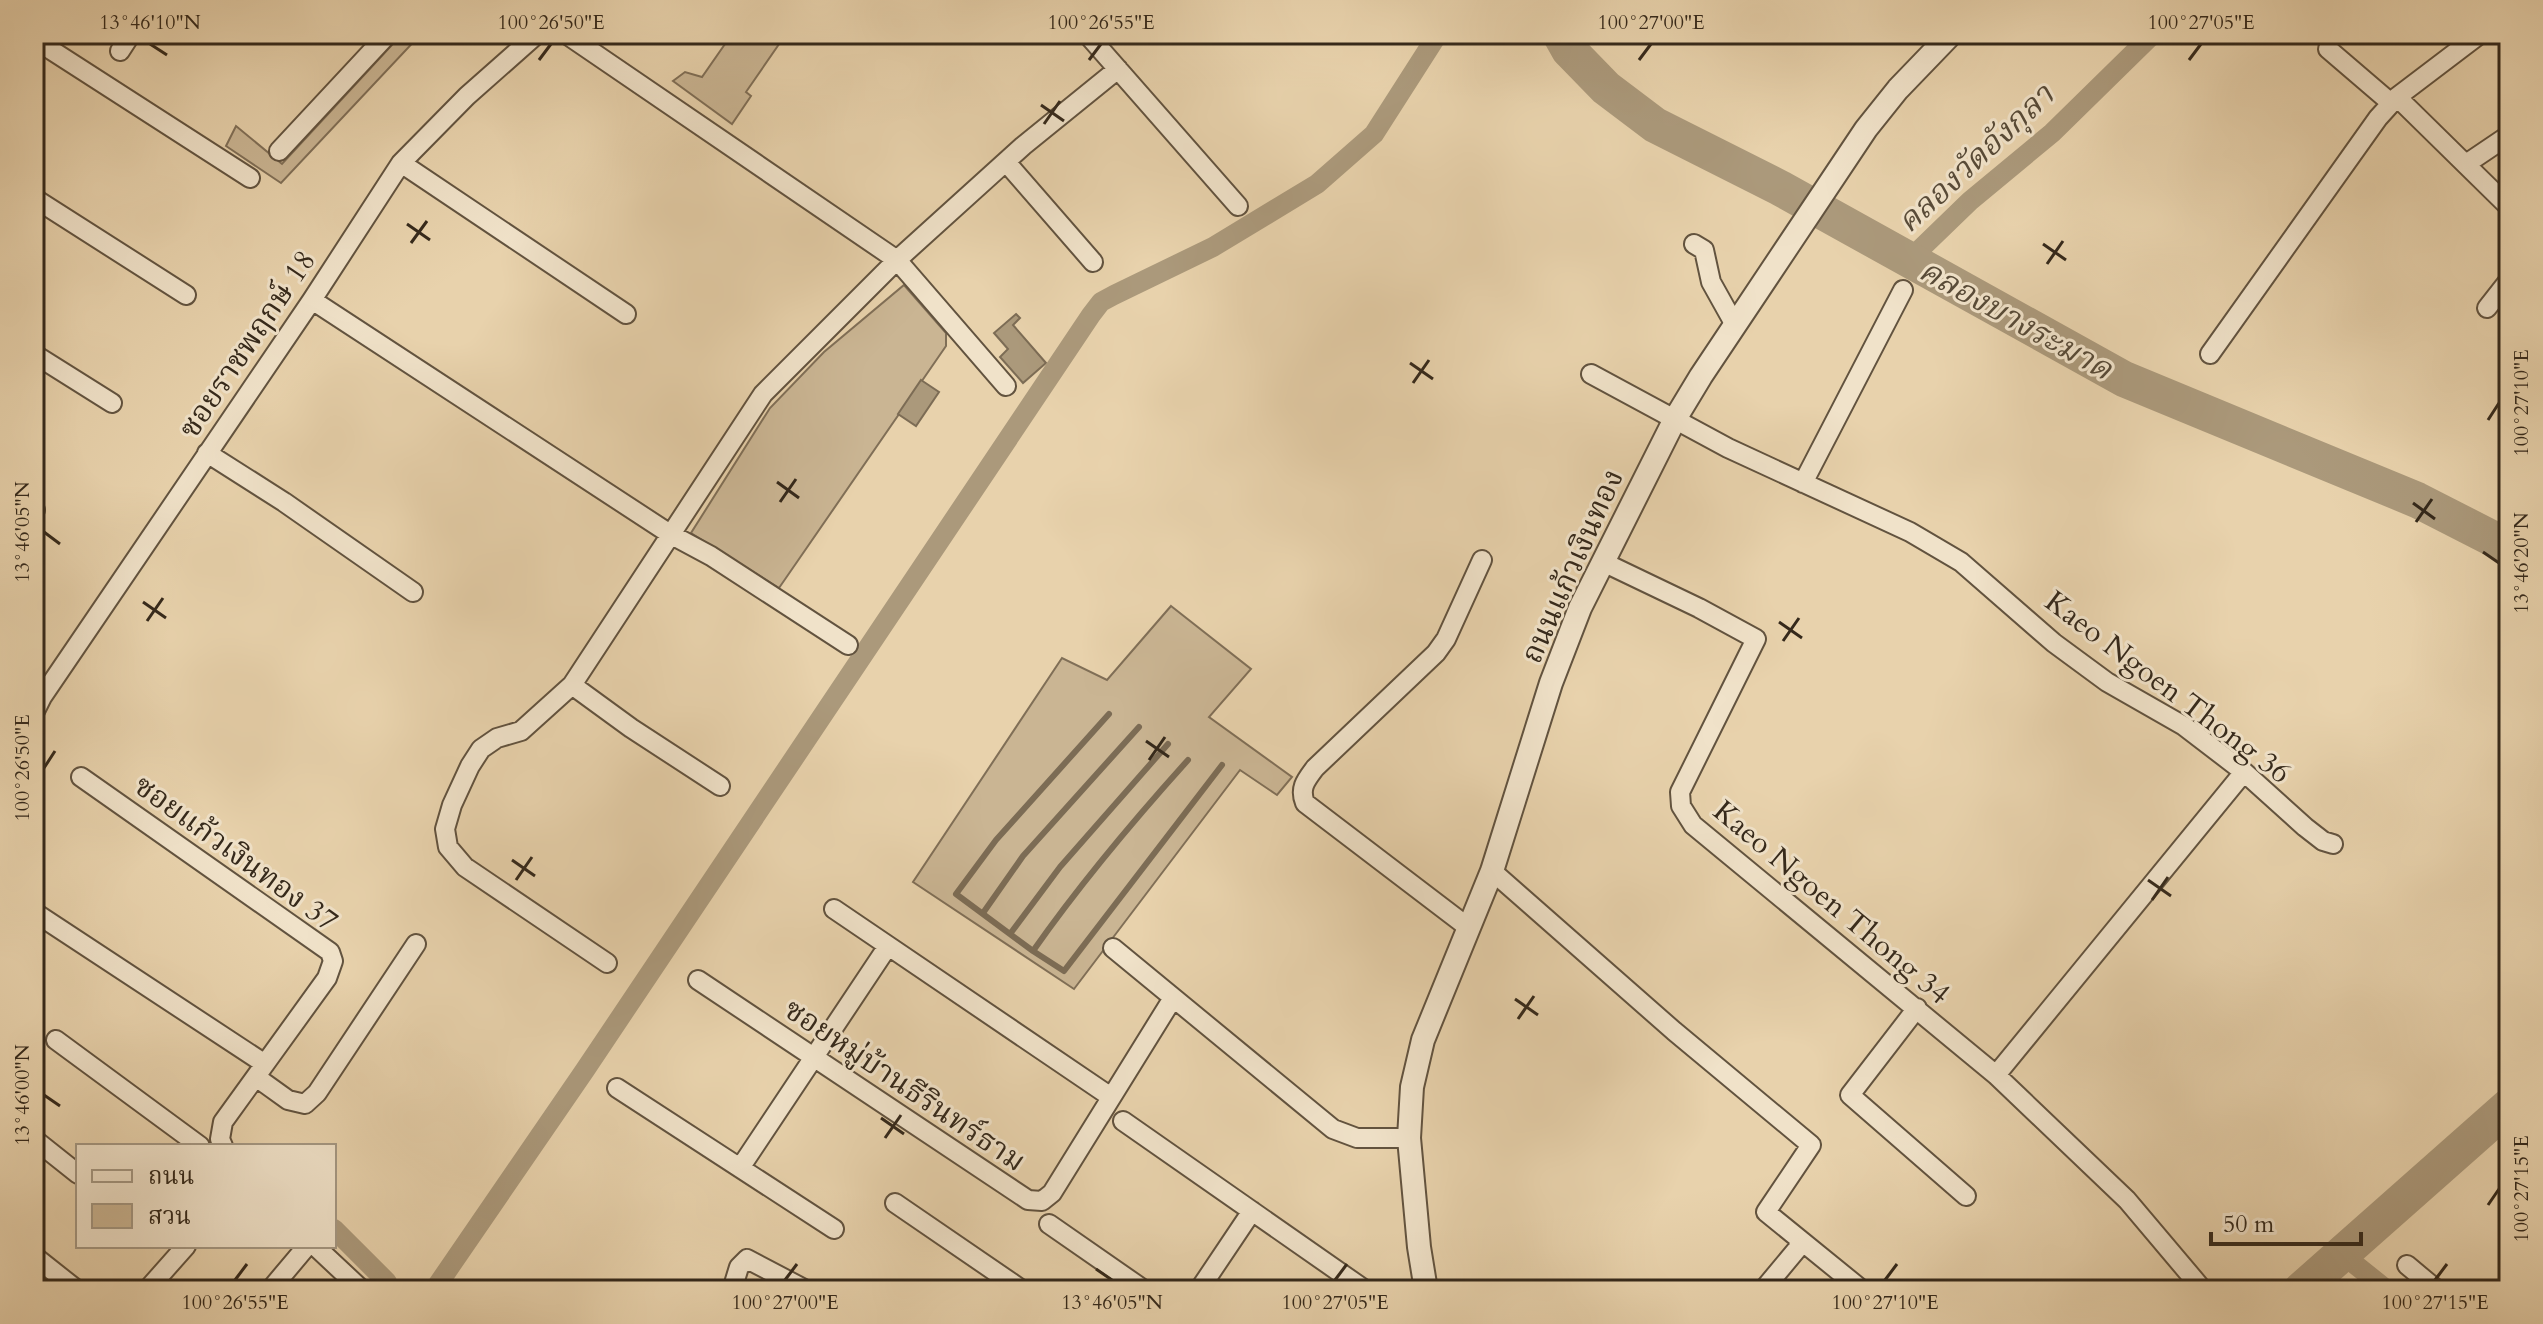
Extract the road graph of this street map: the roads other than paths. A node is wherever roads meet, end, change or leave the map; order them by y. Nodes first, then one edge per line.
1 (131, 34) edge
2 (388, 34) edge
3 (537, 34) edge
4 (566, 34) edge
5 (1087, 34) edge
6 (1951, 34) edge
7 (2480, 34) edge
8 (34, 39) edge
9 (2328, 49) dead end
10 (120, 51) dead end
11 (1118, 69) junction
12 (2394, 100) junction
13 (2509, 135) edge
14 (279, 151) dead end
15 (1006, 162) junction
16 (401, 163) junction
17 (2466, 164) junction
18 (250, 178) dead end
19 (34, 198) edge
20 (1238, 206) dead end
21 (2509, 207) edge
22 (1694, 244) dead end
23 (897, 260) junction
24 (1093, 262) dead end
25 (2509, 280) edge
26 (1903, 290) dead end
27 (186, 295) dead end
28 (312, 300) junction
29 (2487, 308) dead end
30 (626, 314) dead end
31 (1735, 325) junction
32 (34, 354) edge
33 (2210, 354) dead end
34 (1591, 374) dead end
35 (1006, 386) dead end
36 (112, 403) dead end
37 (1675, 419) junction
38 (207, 453) junction
39 (1803, 483) junction
40 (670, 534) junction
41 (1482, 560) dead end
42 (1603, 562) junction
43 (413, 592) dead end
44 (848, 645) dead end
45 (572, 685) junction
46 (34, 713) edge
47 (2244, 772) junction
48 (81, 777) dead end
49 (720, 786) dead end
50 (2333, 844) dead end
51 (1492, 871) junction
52 (834, 909) dead end
53 (34, 912) edge
54 (1469, 928) junction
55 (416, 944) dead end
56 (888, 946) junction
57 (1113, 948) dead end
58 (607, 963) dead end
59 (698, 980) dead end
60 (1173, 998) junction
61 (1917, 1008) junction
62 (56, 1040) dead end
63 (814, 1058) junction
64 (260, 1071) junction
65 (1996, 1075) junction
66 (617, 1088) dead end
67 (1111, 1097) junction
68 (1123, 1121) dead end
69 (1409, 1138) junction
70 (34, 1139) edge
71 (197, 1144) edge
72 (222, 1144) edge
73 (740, 1168) junction
74 (76, 1172) edge
75 (1966, 1196) dead end
76 (895, 1203) dead end
77 (1252, 1211) junction
78 (1049, 1224) dead end
79 (834, 1229) dead end
80 (1799, 1241) junction
81 (178, 1248) edge
82 (305, 1248) edge
83 (317, 1248) edge
84 (34, 1256) edge
85 (2407, 1265) dead end
86 (77, 1290) edge
87 (147, 1290) edge
88 (270, 1290) edge
89 (362, 1290) edge
90 (732, 1290) edge
91 (806, 1290) edge
92 (1022, 1290) edge
93 (1144, 1290) edge
94 (1199, 1290) edge
95 (1365, 1290) edge
96 (1426, 1290) edge
97 (1763, 1290) edge
98 (1862, 1290) edge
99 (2203, 1290) edge
100 (2437, 1290) edge

1 - 10 street
2 - 14 street
3 - 16 street, ซอยราชพฤกษ์ 18
4 - 23 street
5 - 11 street
6 - 31 street, ถนนแก้วเงินทอง
7 - 12 street
8 - 18 street
9 - 12 street
11 - 15 street
11 - 20 street
12 - 17 street
12 - 33 street
13 - 17 street
15 - 23 street
15 - 24 street
16 - 28 street, ซอยราชพฤกษ์ 18
16 - 30 street
17 - 21 street
19 - 27 street
22 - 31 street
23 - 35 street
23 - 40 street
25 - 29 street
26 - 39 street
28 - 38 street, ซอยราชพฤกษ์ 18
28 - 40 street
31 - 37 street, ถนนแก้วเงินทอง
32 - 36 street
34 - 37 street, Kaeo Ngoen Thong 36
37 - 39 street, Kaeo Ngoen Thong 36
37 - 42 street, ถนนแก้วเงินทอง
38 - 43 street
38 - 46 street, ซอยราชพฤกษ์ 18
39 - 47 street, Kaeo Ngoen Thong 36
40 - 44 street
40 - 45 street
41 - 54 street
42 - 51 street, ถนนแก้วเงินทอง
42 - 61 street, Kaeo Ngoen Thong 34
45 - 49 street
45 - 58 street
47 - 50 street, Kaeo Ngoen Thong 36
47 - 65 street
48 - 64 street, ซอยแก้วเงินทอง 37
51 - 54 street, ถนนแก้วเงินทอง
51 - 80 street
52 - 56 street
53 - 64 street
54 - 69 street, ถนนแก้วเงินทอง
55 - 64 street
56 - 63 street
56 - 67 street
57 - 60 street
59 - 63 street, ซอยหมู่บ้านธีรินทร์ธาม
60 - 67 street, ซอยหมู่บ้านธีรินทร์ธาม
60 - 69 street
61 - 65 street, Kaeo Ngoen Thong 34
61 - 75 street
62 - 71 street
63 - 67 street, ซอยหมู่บ้านธีรินทร์ธาม
63 - 73 street
64 - 72 street, ซอยแก้วเงินทอง 37
65 - 99 street, Kaeo Ngoen Thong 34
66 - 73 street
68 - 77 street
69 - 96 street, ถนนแก้วเงินทอง
70 - 74 street
73 - 79 street
76 - 92 street
77 - 94 street
77 - 95 street
78 - 93 street
80 - 97 street
80 - 98 street
81 - 87 street
82 - 88 street
83 - 89 street
84 - 86 street
85 - 100 street
90 - 91 street

